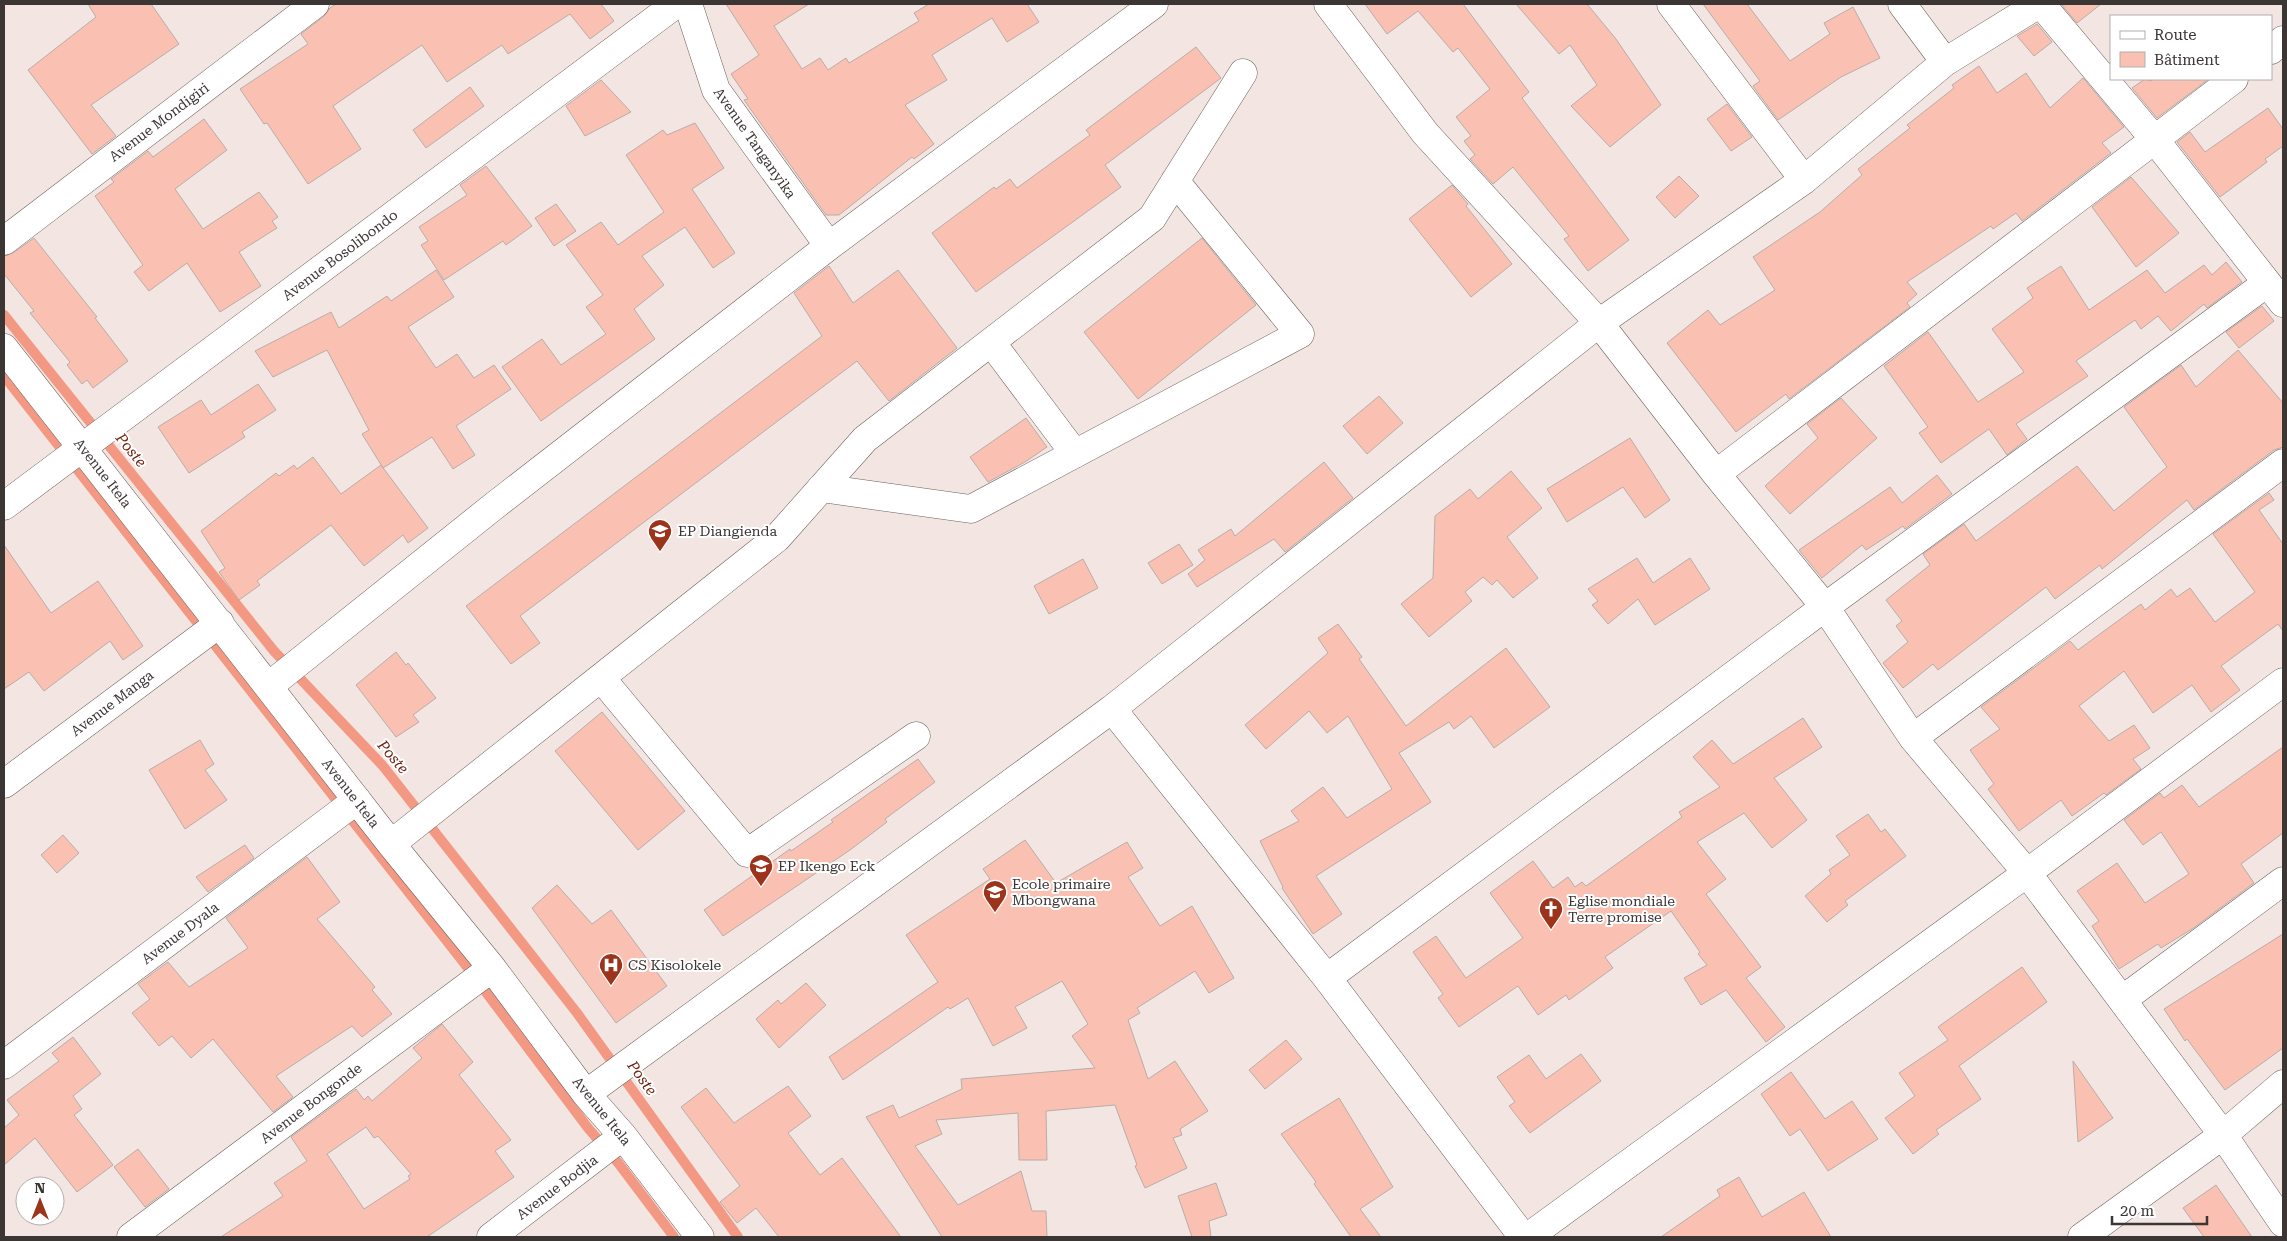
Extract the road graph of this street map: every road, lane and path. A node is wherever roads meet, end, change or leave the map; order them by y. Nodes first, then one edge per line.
1 (315, 4) edge
2 (676, 4) edge
3 (688, 4) edge
4 (1154, 4) edge
5 (1328, 4) edge
6 (1671, 4) edge
7 (1902, 4) edge
8 (2040, 4) edge
9 (2283, 40) edge
10 (2272, 49) edge
11 (1945, 62) junction
12 (1243, 73) dead end
13 (2233, 80) edge
14 (2155, 140) junction
15 (1804, 180) junction
16 (1175, 181) junction
17 (4, 241) edge
18 (829, 246) junction
19 (2275, 293) edge
20 (1599, 323) junction
21 (991, 342) junction
22 (4, 348) edge
23 (82, 448) junction
24 (1075, 454) junction
25 (2283, 463) edge
26 (1716, 474) junction
27 (821, 488) junction
28 (4, 506) edge
29 (1825, 607) junction
30 (220, 623) junction
31 (601, 678) junction
32 (2283, 682) edge
33 (269, 686) junction
34 (1112, 709) junction
35 (916, 736) dead end
36 (1913, 738) junction
37 (4, 784) edge
38 (357, 800) junction
39 (391, 844) junction
40 (2027, 873) junction
41 (2283, 881) edge
42 (492, 968) junction
43 (1327, 978) junction
44 (2122, 1000) junction
45 (4, 1065) edge
46 (2283, 1084) edge
47 (586, 1094) junction
48 (2223, 1135) junction
49 (623, 1136) junction
50 (2283, 1223) edge
51 (130, 1237) edge
52 (491, 1237) edge
53 (700, 1237) edge
54 (1523, 1237) edge
55 (1528, 1237) edge
56 (2082, 1237) edge

1 - 17 street, Avenue Mondigiri
2 - 23 street, Avenue Bosolibondo
3 - 18 street, Avenue Tanganyika
4 - 18 street
5 - 20 street
6 - 15 street
7 - 11 street
8 - 11 street
8 - 14 street
9 - 10 street
11 - 15 street
12 - 16 street
13 - 14 street
14 - 19 street
14 - 26 street
15 - 20 street
16 - 21 street
16 - 24 street
18 - 33 street
19 - 29 street
20 - 26 street
20 - 34 street
21 - 24 street
21 - 27 street
22 - 23 street, Avenue Itela
23 - 28 street, Avenue Bosolibondo
23 - 30 street, Avenue Itela
24 - 27 street
25 - 36 street
26 - 29 street
27 - 31 street
29 - 36 street
29 - 43 street
30 - 33 street, Avenue Itela
30 - 37 street, Avenue Manga
31 - 35 street
31 - 39 street
32 - 40 street
33 - 38 street, Avenue Itela
34 - 43 street
34 - 47 street
36 - 40 street
38 - 39 street, Avenue Itela
38 - 45 street, Avenue Dyala
39 - 42 street, Avenue Itela
40 - 44 street
40 - 55 street
41 - 44 street
42 - 47 street, Avenue Itela
42 - 51 street, Avenue Bongonde
43 - 54 street
44 - 48 street
46 - 48 street
47 - 49 street, Avenue Itela
48 - 50 street
48 - 56 street
49 - 52 street, Avenue Bodjia
49 - 53 street, Avenue Itela

